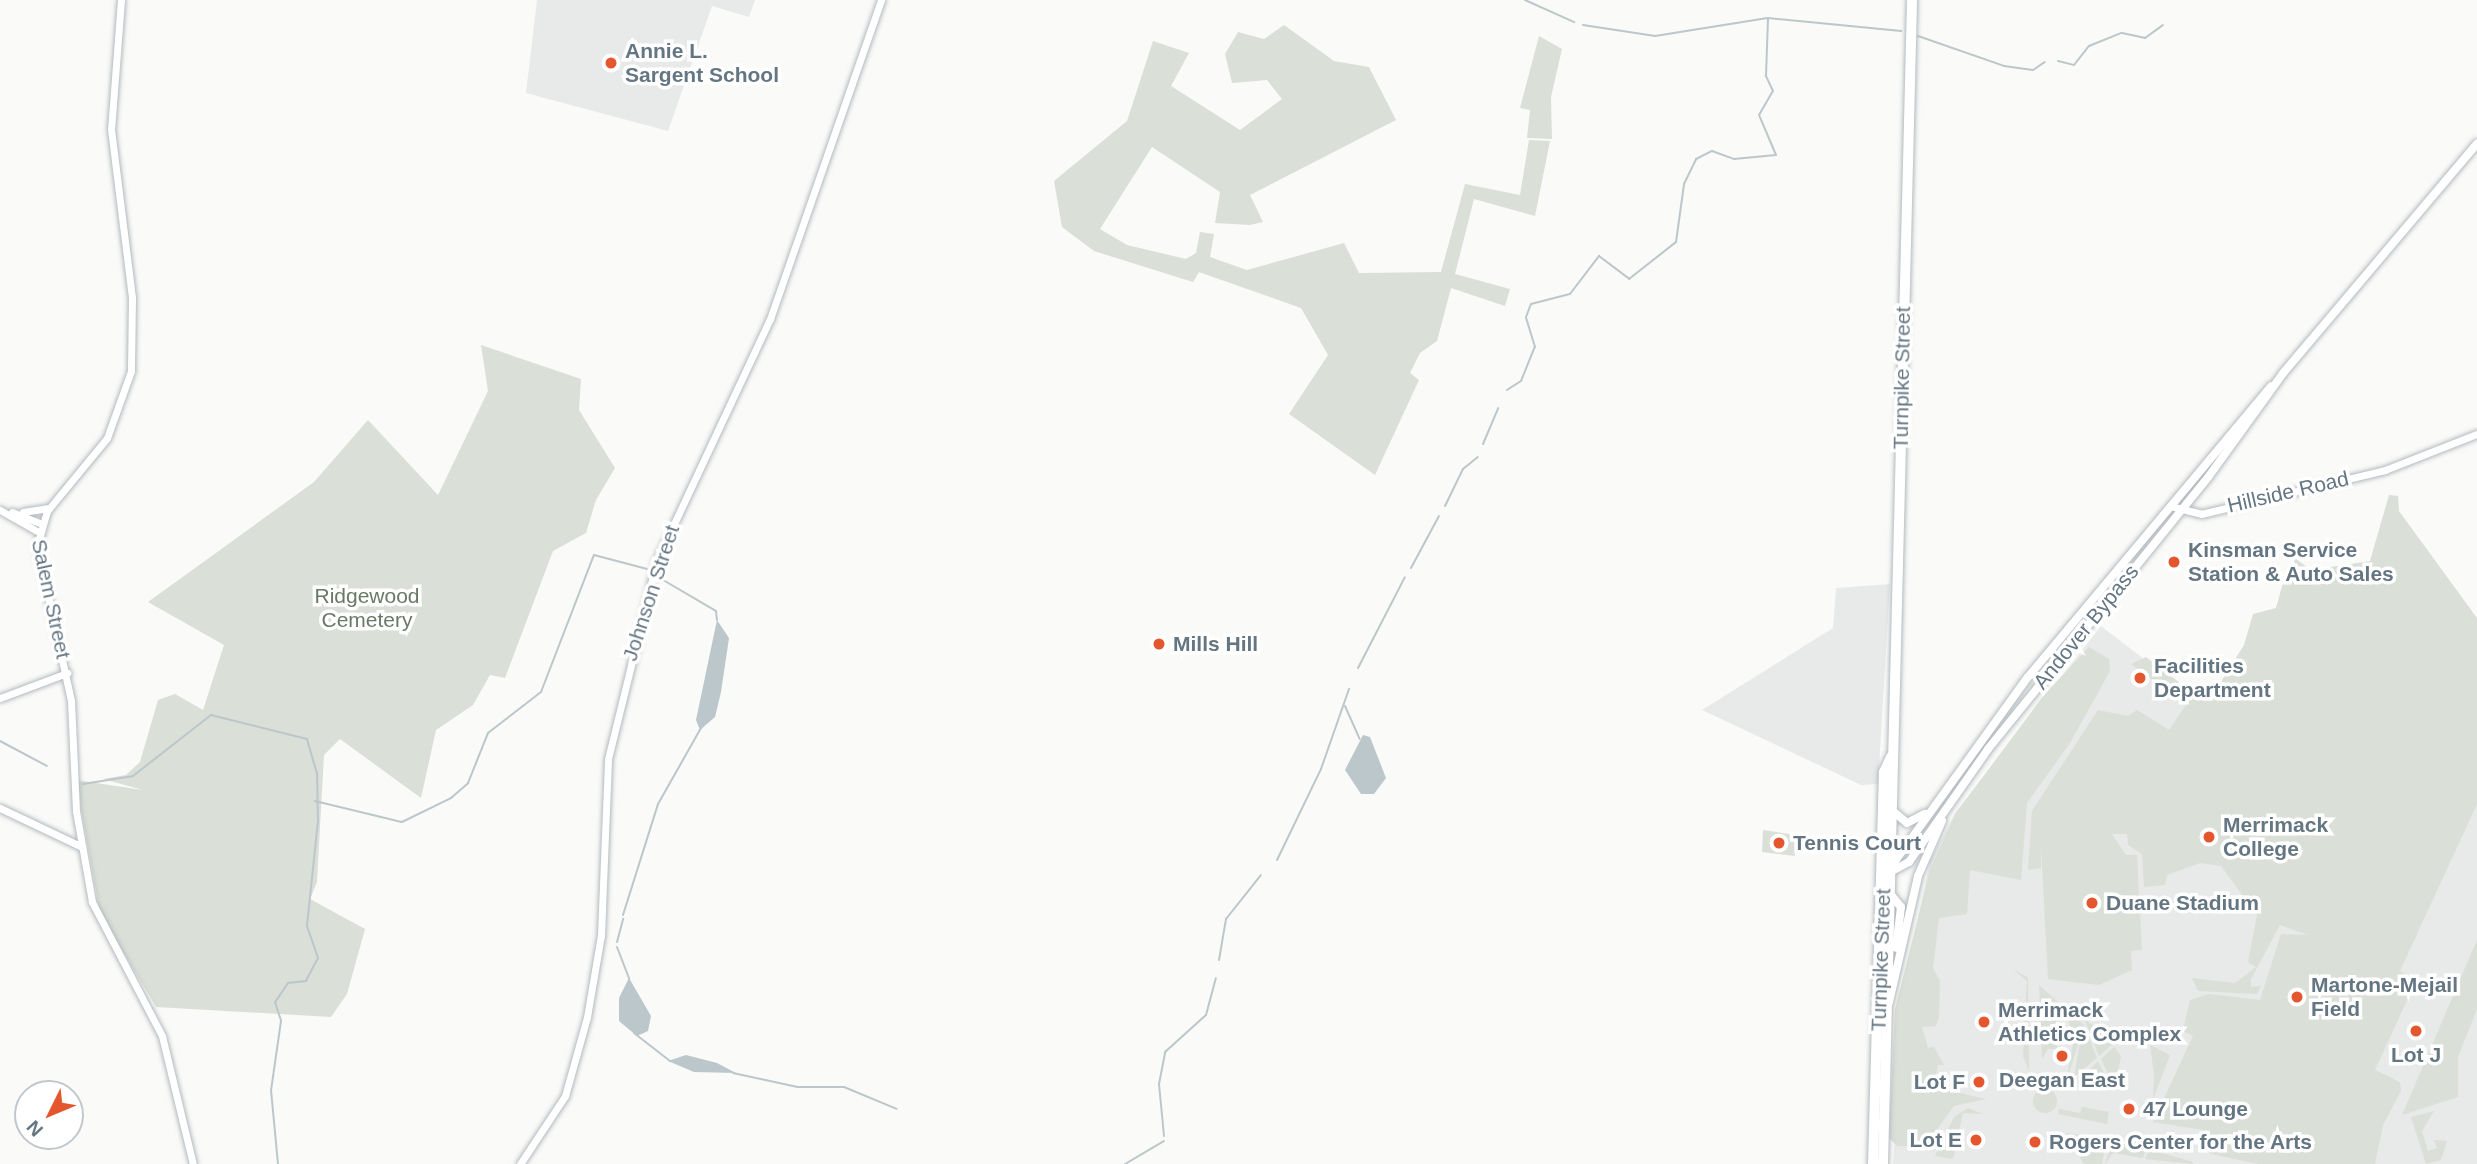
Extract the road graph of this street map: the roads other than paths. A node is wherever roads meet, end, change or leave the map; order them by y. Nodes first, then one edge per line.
1 (121, 0) edge
2 (881, 0) edge
3 (1912, 0) edge
4 (2477, 144) edge
5 (2278, 379) junction
6 (2477, 434) edge
7 (2170, 506) junction
8 (50, 508) junction
9 (4, 511) edge
10 (23, 512) junction
11 (2180, 512) junction
12 (38, 527) junction
13 (67, 673) junction
14 (0, 698) edge
15 (1891, 757) junction
16 (1956, 795) junction
17 (1937, 802) junction
18 (0, 808) edge
19 (1894, 812) junction
20 (82, 847) junction
21 (1890, 869) junction
22 (1887, 896) junction
23 (1896, 969) junction
24 (1888, 1005) junction
25 (193, 1164) edge
26 (520, 1164) edge
27 (1873, 1164) edge
28 (1883, 1164) edge

1 - 8 street, Salem Street
2 - 26 street, Johnson Street
3 - 15 highway, Turnpike Street
4 - 5 main road, Andover Bypass
5 - 7 main road, Andover Bypass
5 - 11 main road, Andover Bypass
6 - 11 street, Hillside Road
7 - 11 street
7 - 17 main road, Andover Bypass
8 - 10 street
8 - 12 street, Salem Street
9 - 10 street
9 - 12 street
10 - 12 street
11 - 16 main road, Andover Bypass
12 - 13 street, Salem Street
13 - 14 street
13 - 20 street, Salem Street
15 - 19 highway, Turnpike Street
15 - 21 highway, Turnpike Street
16 - 21 main road, Andover Bypass
16 - 23 main road
17 - 19 main road
17 - 21 main road, Andover Bypass
18 - 20 street
19 - 21 highway, Turnpike Street
20 - 25 street, Salem Street
21 - 22 highway, Turnpike Street
22 - 23 main road
22 - 24 highway, Turnpike Street
22 - 27 highway, Turnpike Street
23 - 24 main road
24 - 28 highway, Turnpike Street

